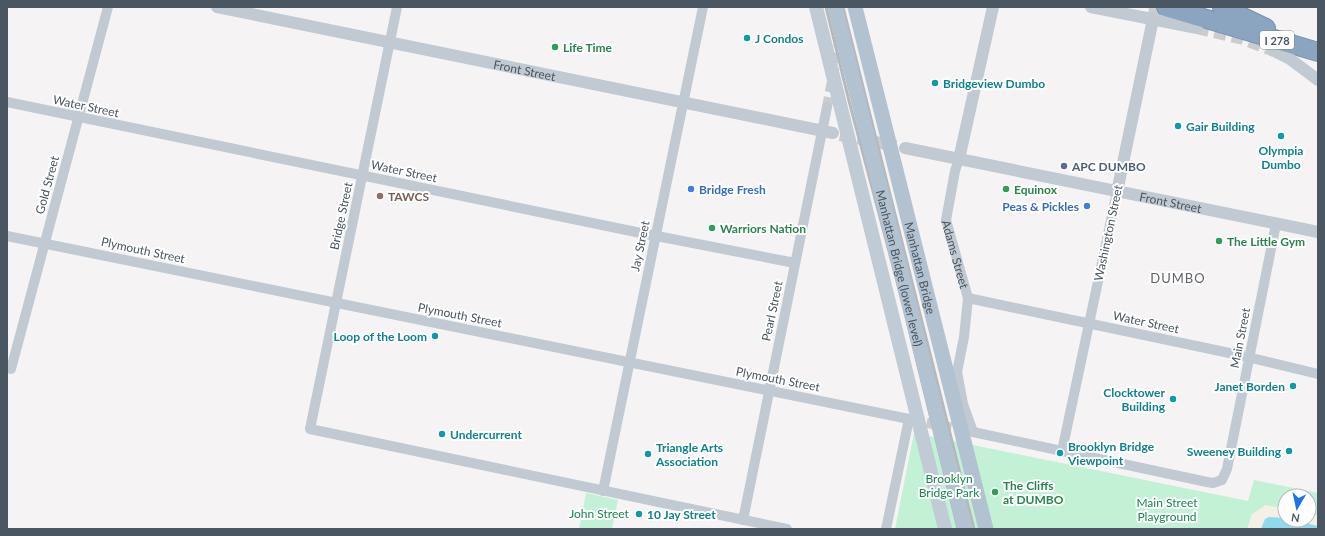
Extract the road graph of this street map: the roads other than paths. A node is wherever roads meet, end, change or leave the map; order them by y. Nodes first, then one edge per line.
1 (108, 7) edge
2 (217, 7) edge
3 (397, 7) edge
4 (703, 7) edge
5 (816, 7) edge
6 (835, 7) edge
7 (855, 7) edge
8 (993, 7) edge
9 (1091, 7) edge
10 (1222, 7) edge
11 (1161, 13) edge
12 (1198, 17) edge
13 (1268, 29) junction
14 (390, 43) junction
15 (1318, 45) edge
16 (1274, 51) tunnel mouth
17 (1318, 52) edge
18 (1318, 65) edge
19 (1318, 80) edge
20 (7, 102) edge
21 (683, 103) junction
22 (827, 107) tunnel mouth
23 (78, 117) junction
24 (828, 132) junction
25 (905, 148) tunnel mouth
26 (959, 158) junction
27 (363, 176) junction
28 (1117, 192) junction
29 (1276, 224) junction
30 (1318, 232) edge
31 (7, 236) edge
32 (656, 236) junction
33 (44, 244) junction
34 (795, 263) junction
35 (968, 298) junction
36 (336, 303) junction
37 (1089, 323) junction
38 (1249, 358) junction
39 (630, 362) junction
40 (9, 368) edge
41 (1318, 374) edge
42 (769, 390) junction
43 (1062, 451) junction
44 (603, 490) junction
45 (743, 520) junction
46 (787, 529) edge
47 (886, 529) edge
48 (945, 529) edge
49 (965, 529) edge
50 (986, 529) edge

1 - 23 street, Gold Street
2 - 14 street, Front Street
3 - 14 street, Bridge Street
4 - 21 street, Jay Street
5 - 48 main road, bridge
6 - 49 main road, Manhattan Bridge (lower level), bridge
7 - 50 main road, Manhattan Bridge, bridge
8 - 26 street, Adams Street
9 - 11 street
10 - 13 highway
11 - 12 highway, I 278
11 - 28 street, Washington Street
12 - 13 highway, I 278
12 - 17 highway, I 278
12 - 18 highway
13 - 15 highway, I 278
14 - 21 street, Front Street
14 - 27 street, Bridge Street
16 - 19 street
20 - 23 street, Water Street
21 - 24 street, Front Street
21 - 32 street, Jay Street
22 - 24 street, Pearl Street
23 - 27 street, Water Street
23 - 33 street, Gold Street
24 - 34 street, Pearl Street
25 - 26 street, Front Street
26 - 28 street, Front Street
26 - 35 street, Adams Street
27 - 32 street, Water Street
27 - 36 street, Bridge Street
28 - 29 street, Front Street
28 - 37 street, Washington Street
29 - 30 street, Front Street
29 - 38 street, Main Street
31 - 33 street, Plymouth Street
32 - 34 street, Water Street
32 - 39 street, Jay Street
33 - 36 street, Plymouth Street
33 - 40 street, Gold Street
34 - 42 street, Pearl Street
35 - 37 street, Water Street
35 - 43 street, Adams Street
36 - 39 street, Plymouth Street
36 - 44 street, Bridge Street
37 - 38 street, Water Street
37 - 43 street, Washington Street
38 - 41 street, Water Street
38 - 43 street, Main Street
39 - 42 street, Plymouth Street
39 - 44 street, Jay Street
42 - 45 street, Pearl Street
42 - 47 street, Plymouth Street
44 - 45 street
45 - 46 street

